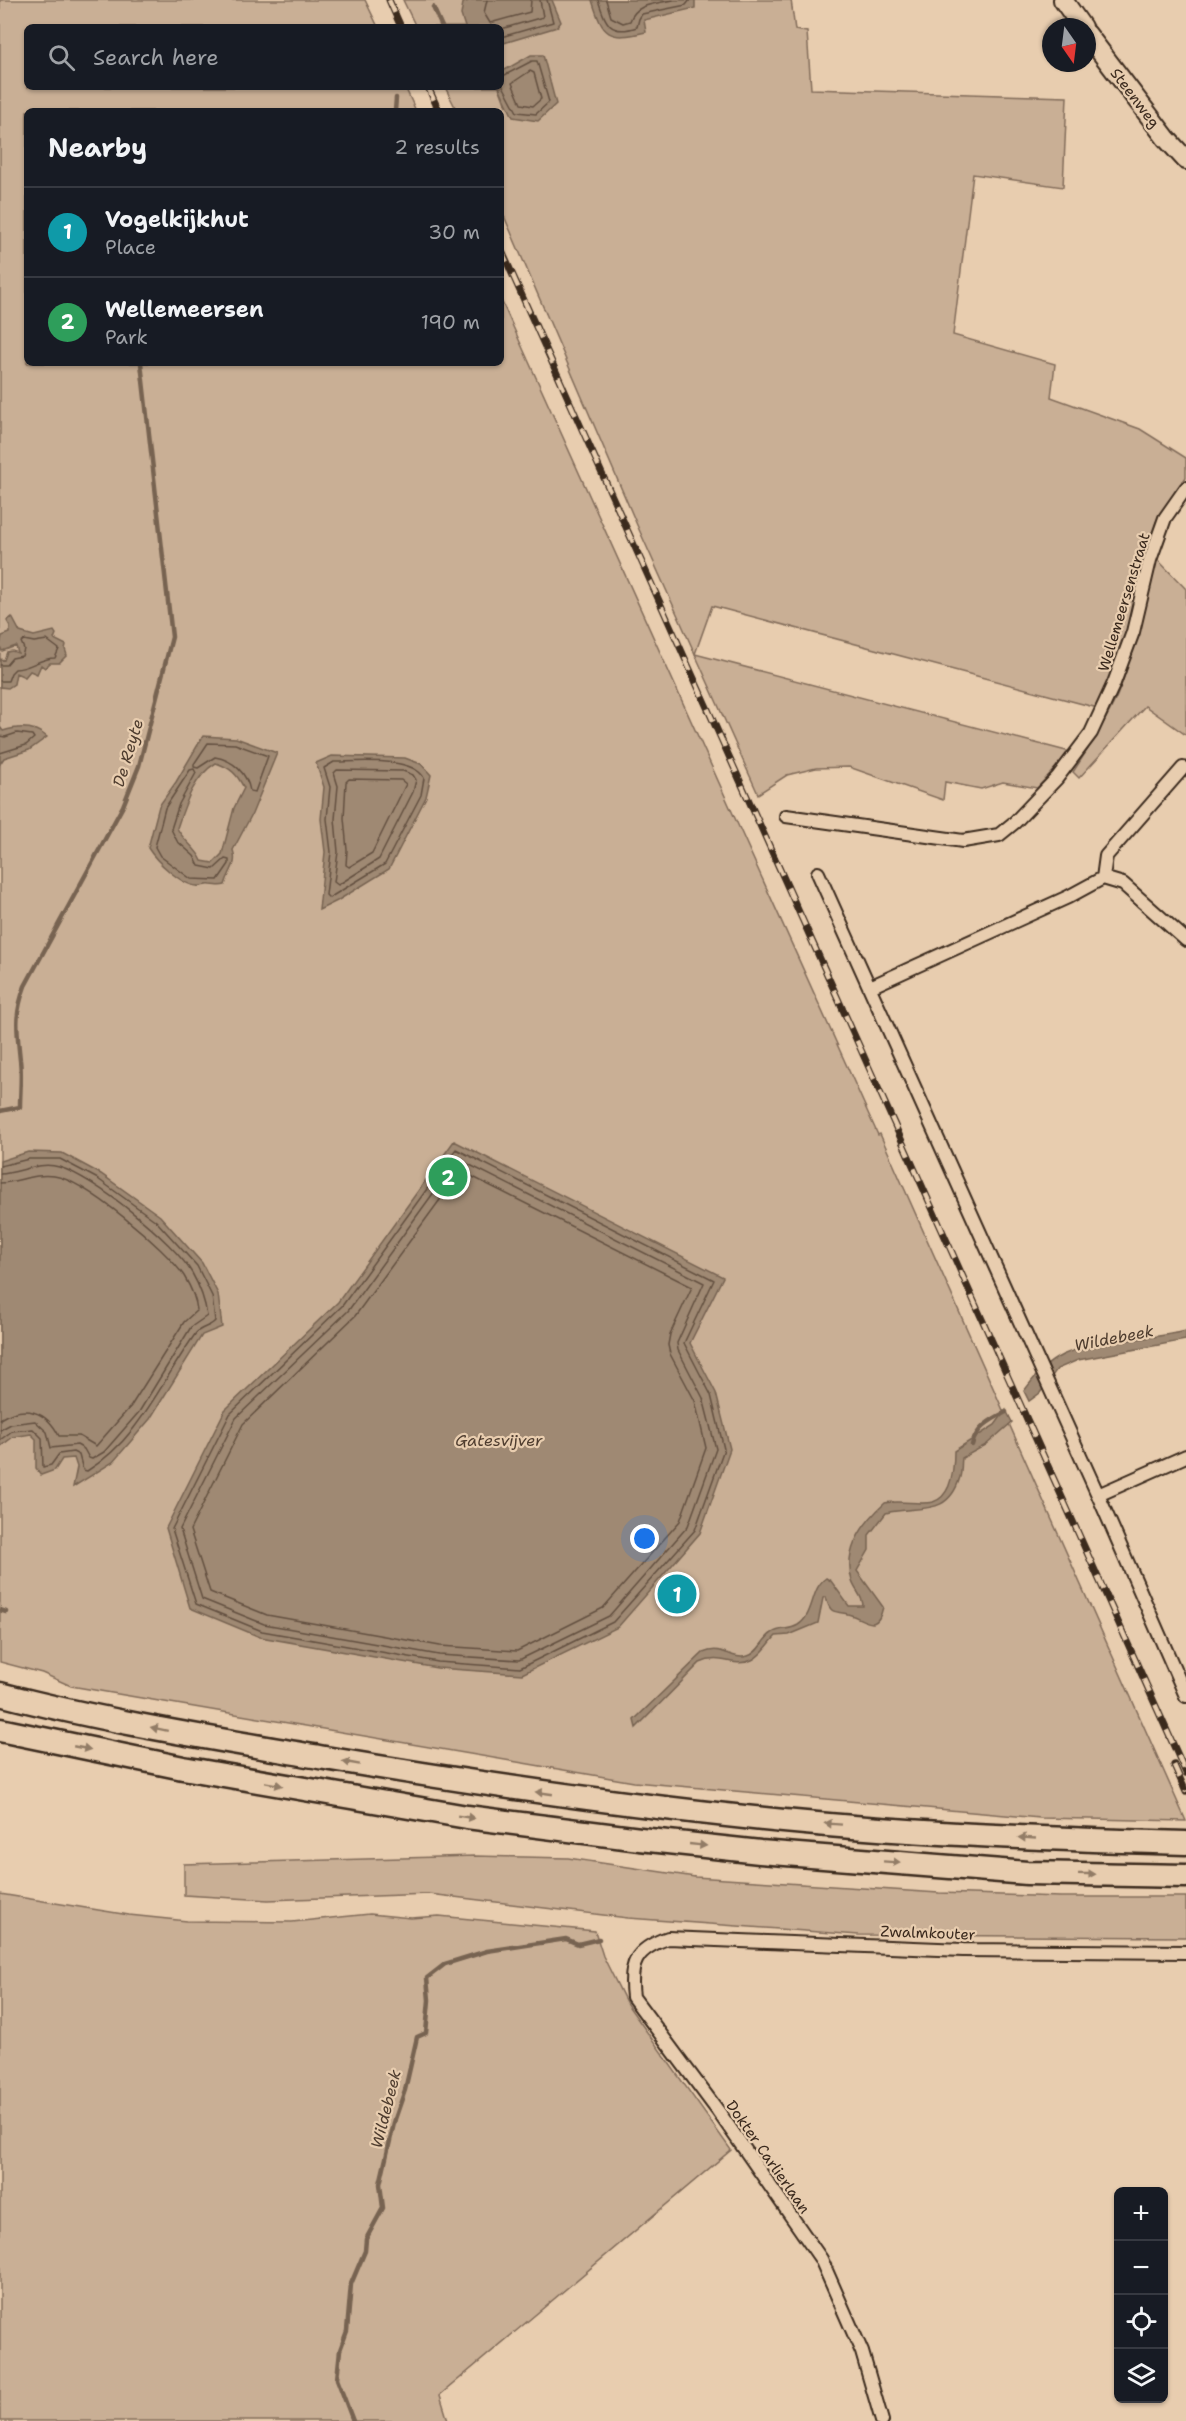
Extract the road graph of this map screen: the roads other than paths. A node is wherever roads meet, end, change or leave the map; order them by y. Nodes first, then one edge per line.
1 (1063, 0) edge
2 (1076, 18) edge
3 (1096, 46) edge
4 (1186, 160) edge
5 (1186, 488) edge
6 (1183, 768) dead end
7 (786, 816) dead end
8 (818, 873) dead end
9 (1103, 879) junction
10 (1186, 940) edge
11 (870, 987) junction
12 (1186, 1456) edge
13 (1098, 1495) junction
14 (0, 1694) edge
15 (1186, 1695) edge
16 (0, 1731) edge
17 (1178, 1843) edge
18 (1185, 1876) edge
19 (668, 1938) joint
20 (1186, 1952) edge
21 (882, 2421) edge

1 - 2 main road
3 - 4 main road, Steenweg
5 - 7 street, Wellemeersenstraat
6 - 9 street
8 - 11 street
9 - 10 street
9 - 11 street
11 - 13 street
12 - 13 street
13 - 15 street
17 -> 14 highway
16 -> 18 highway
19 - 20 street, Zwalmkouter
19 - 21 street, Dokter Carlierlaan

